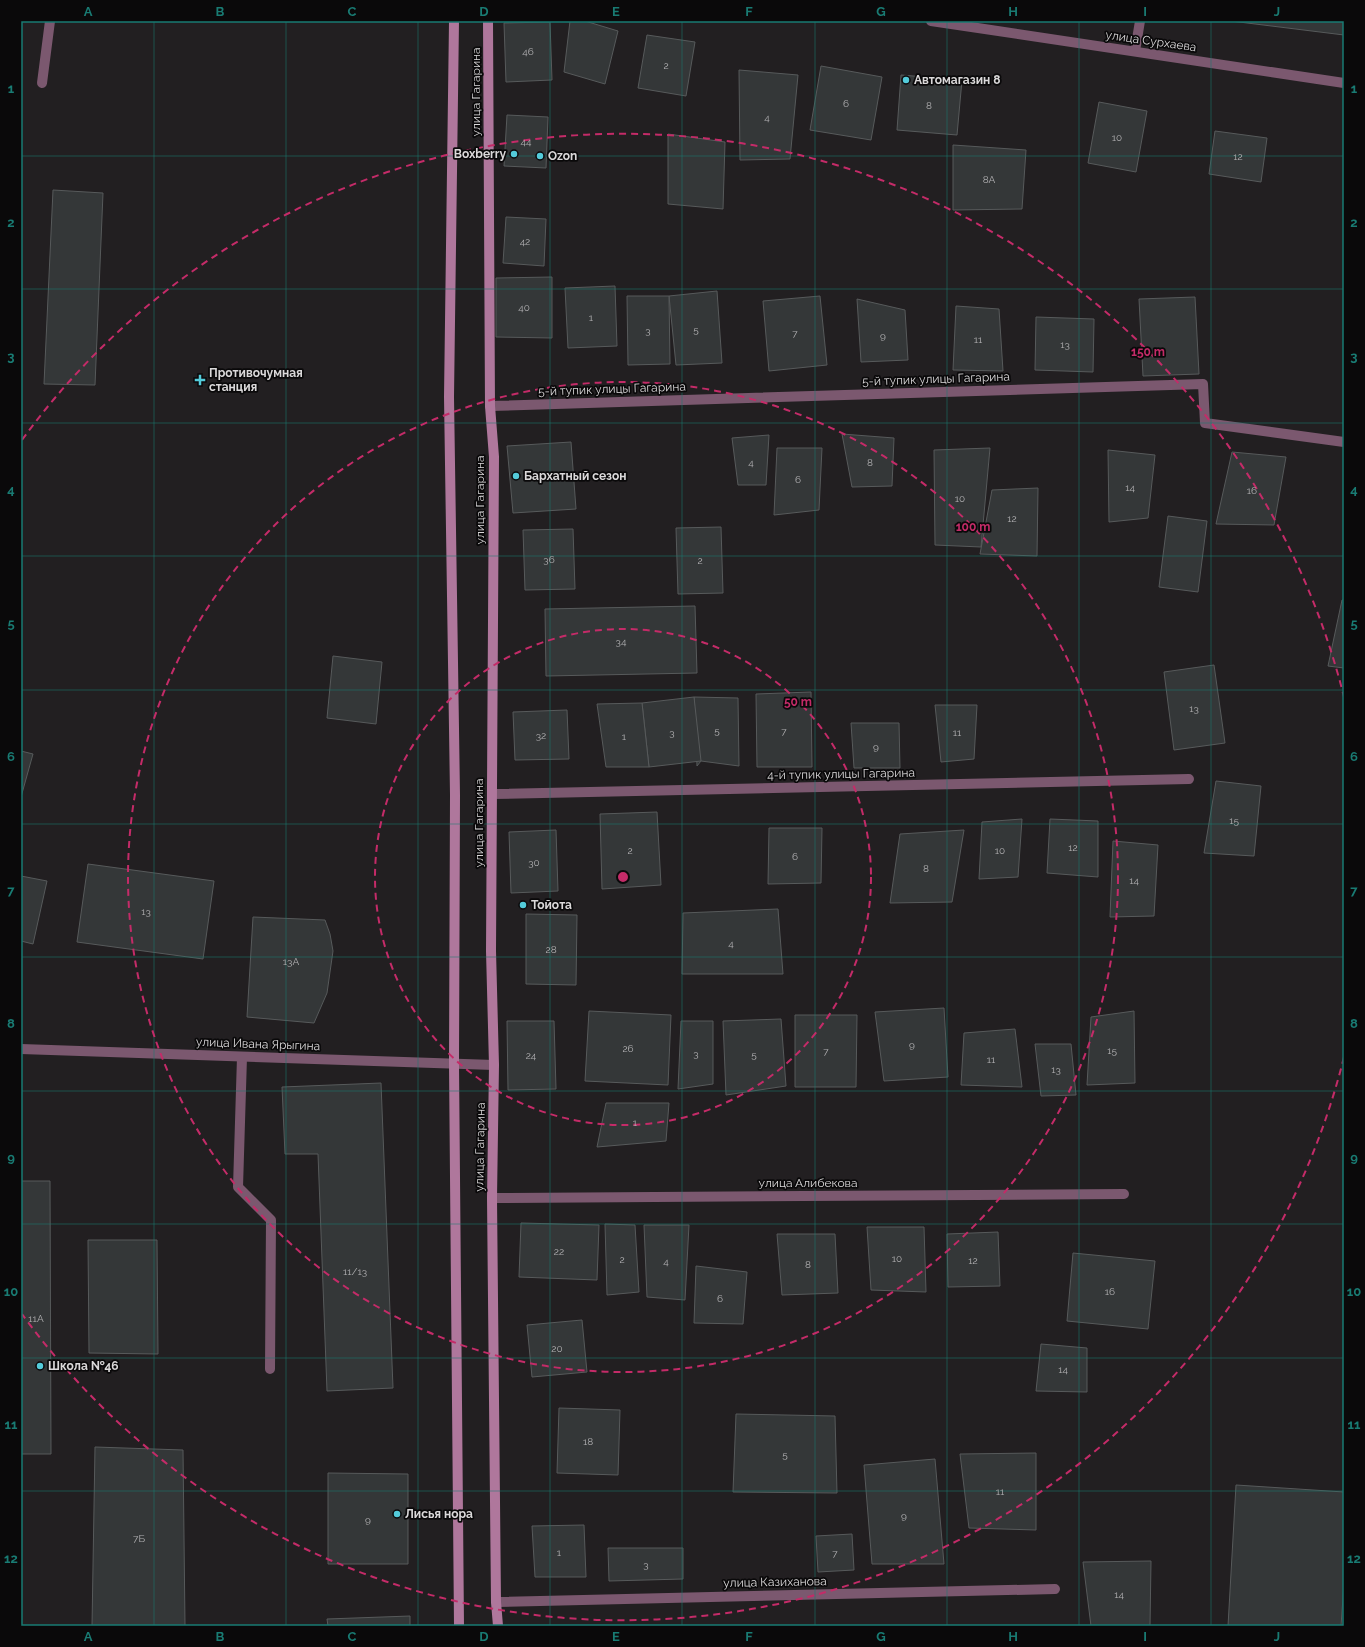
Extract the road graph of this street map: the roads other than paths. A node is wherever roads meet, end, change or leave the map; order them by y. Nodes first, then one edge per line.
1 (50, 21) edge
2 (454, 21) edge
3 (488, 21) edge
4 (931, 21) edge
5 (1140, 21) edge
6 (1135, 51) junction
7 (42, 83) dead end
8 (1344, 83) edge
9 (490, 406) junction
10 (1344, 442) edge
11 (1189, 779) dead end
12 (493, 794) junction
13 (21, 1049) edge
14 (242, 1057) junction
15 (454, 1064) junction
16 (494, 1064) junction
17 (1124, 1194) dead end
18 (492, 1198) junction
19 (270, 1369) dead end
20 (1055, 1589) dead end
21 (496, 1602) junction
22 (459, 1626) edge
23 (498, 1626) edge

1 - 7 street
2 - 15 main road, улица Гагарина
3 - 9 main road, улица Гагарина
4 - 6 street, улица Сурхаева
5 - 6 street
6 - 8 street, улица Сурхаева
9 - 10 street, 5-й тупик улицы Гагарина
9 - 12 main road, улица Гагарина
11 - 12 street, 4-й тупик улицы Гагарина
12 - 16 main road, улица Гагарина
13 - 14 street, улица Ивана Ярыгина
14 - 15 street, улица Ивана Ярыгина
14 - 19 street
15 - 16 street, улица Ивана Ярыгина
15 - 22 main road, улица Гагарина
16 - 18 main road, улица Гагарина
17 - 18 street, улица Алибекова
18 - 21 main road, улица Гагарина
20 - 21 street, улица Казиханова
21 - 23 main road, улица Гагарина

